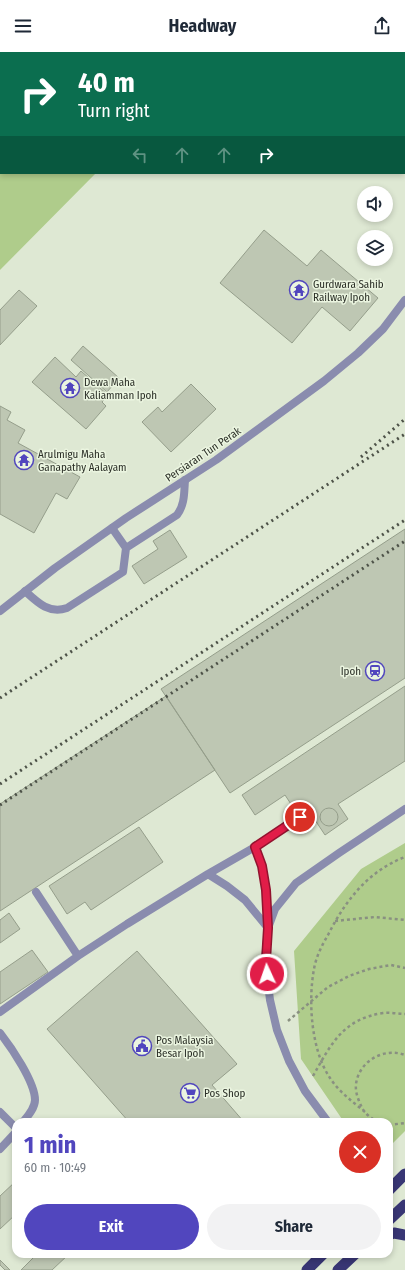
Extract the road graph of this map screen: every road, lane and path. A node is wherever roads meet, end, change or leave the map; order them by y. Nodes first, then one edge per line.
1 (405, 300) edge
2 (185, 480) junction
3 (112, 528) junction
4 (126, 548) junction
5 (25, 592) junction
6 (0, 611) edge
7 (405, 809) edge
8 (300, 817) dead end
9 (255, 847) junction
10 (405, 857) edge
11 (208, 874) junction
12 (36, 892) dead end
13 (405, 920) edge
14 (335, 921) junction
15 (268, 928) junction
16 (78, 956) junction
17 (405, 968) edge
18 (312, 1001) junction
19 (0, 1012) edge
20 (405, 1014) edge
21 (277, 1030) junction
22 (0, 1033) edge
23 (405, 1055) edge
24 (322, 1061) junction
25 (305, 1091) junction
26 (0, 1112) edge
27 (364, 1112) junction
28 (26, 1118) edge
29 (325, 1118) edge
30 (371, 1118) edge
31 (405, 1123) edge
32 (12, 1124) edge
33 (393, 1124) edge
34 (12, 1136) edge
35 (0, 1150) edge
36 (405, 1174) edge
37 (393, 1186) edge
38 (405, 1205) edge
39 (393, 1216) edge
40 (393, 1233) edge
41 (405, 1235) edge
42 (319, 1258) edge
43 (350, 1258) edge
44 (307, 1270) edge
45 (338, 1270) edge

1 - 2 street, Persiaran Tun Perak
2 - 3 street, Persiaran Tun Perak
2 - 4 street
3 - 4 street
3 - 5 street, Persiaran Tun Perak
4 - 5 street
5 - 6 street, Persiaran Tun Perak
7 - 15 street
8 - 9 street
9 - 11 street
9 - 15 street
10 - 14 path
11 - 15 street
11 - 16 street
12 - 16 street
13 - 14 path
14 - 18 path
15 - 21 street
16 - 19 street
17 - 18 path
18 - 21 path
18 - 24 path
20 - 24 path
21 - 25 street
22 - 28 street
23 - 27 path
24 - 25 path
24 - 27 path
25 - 29 street
26 - 32 street
27 - 30 path
31 - 33 path
34 - 35 street
36 - 37 highway
38 - 39 highway
40 - 41 highway
42 - 44 highway
43 - 45 highway

